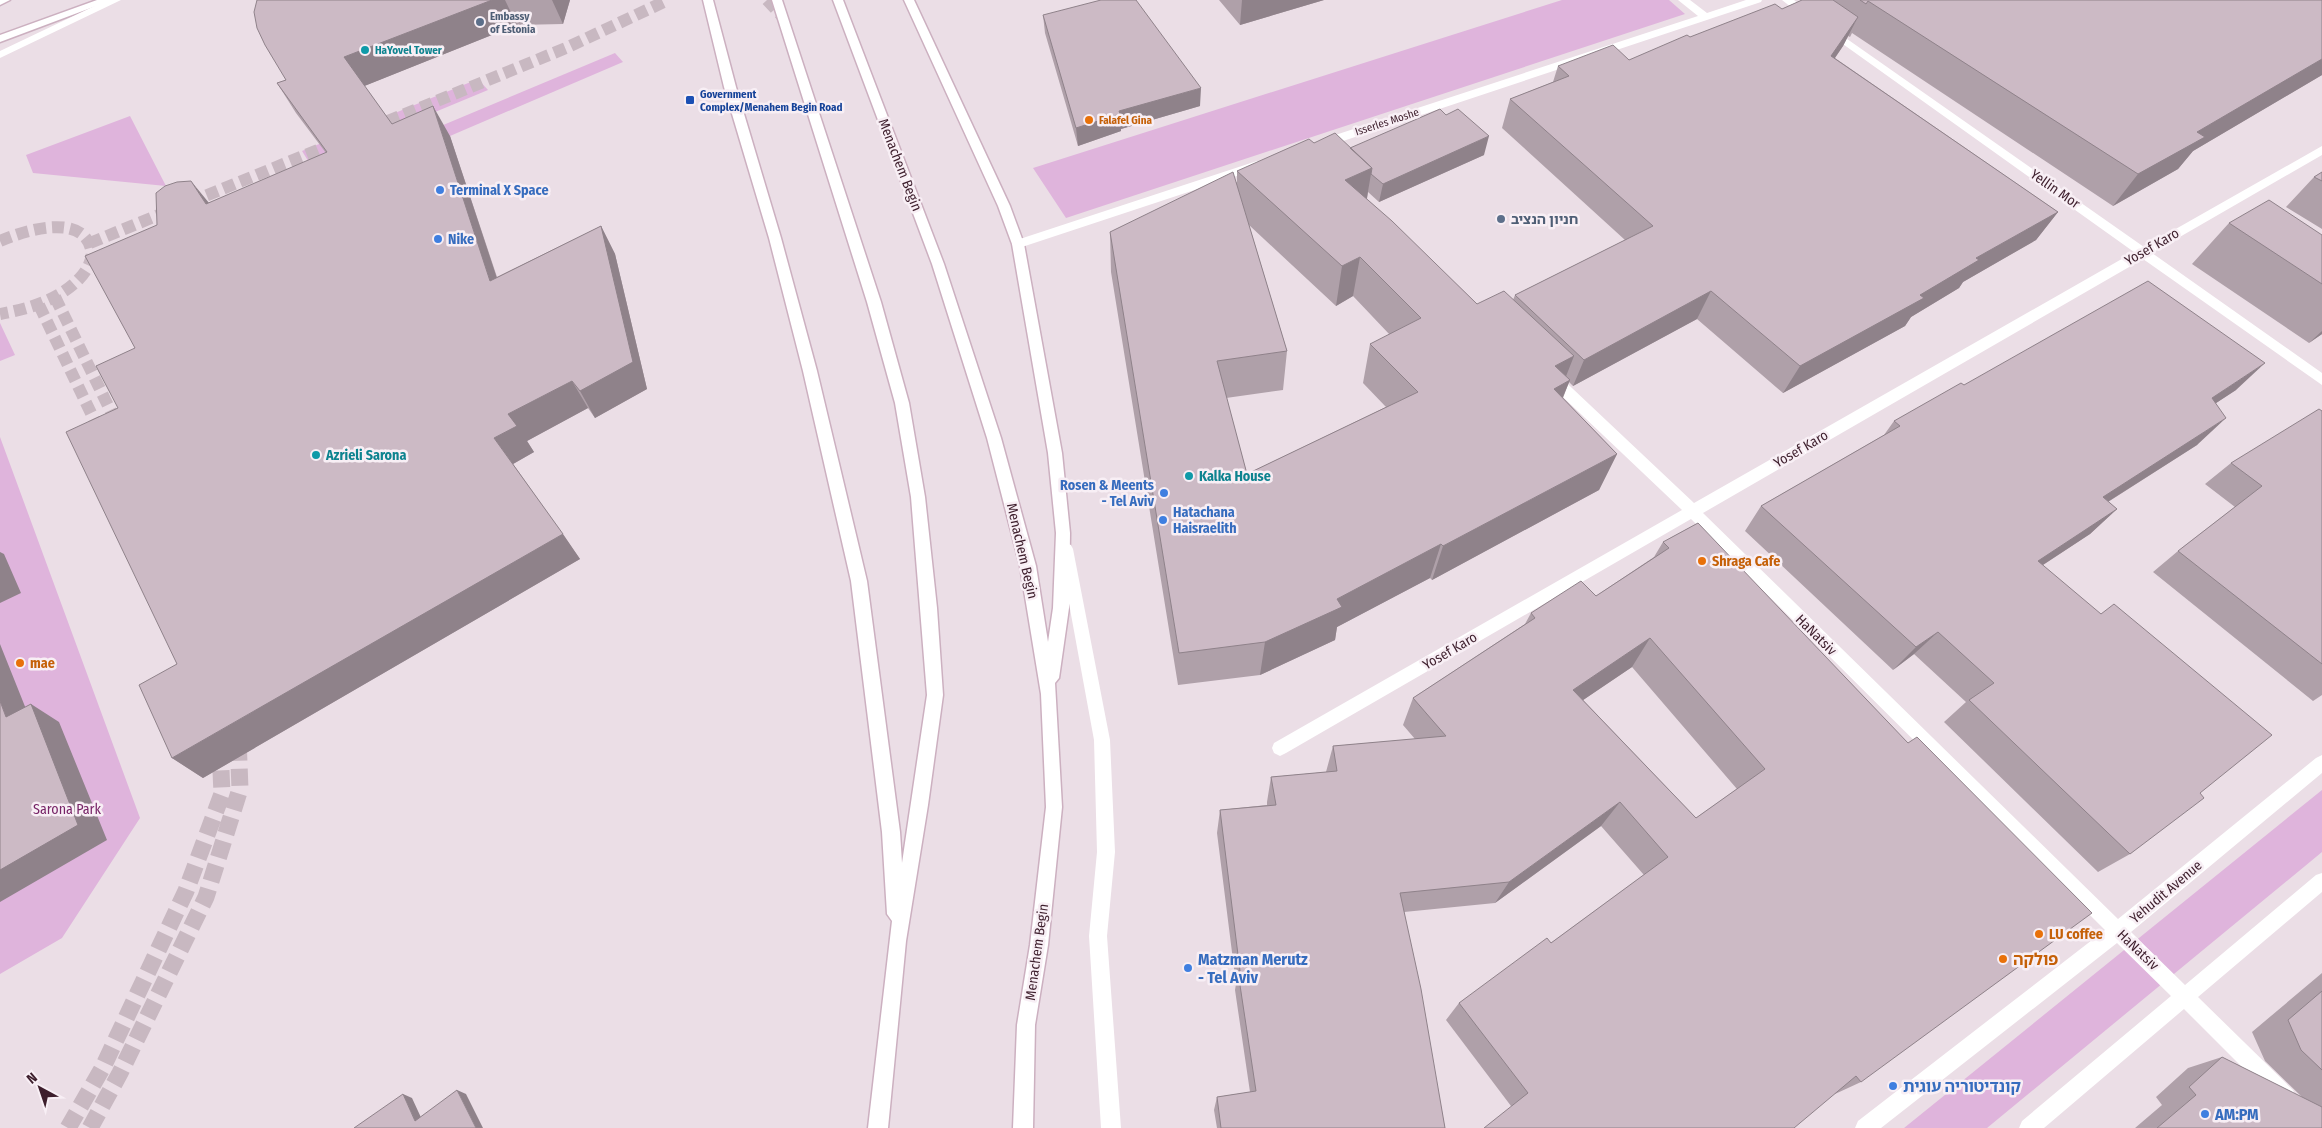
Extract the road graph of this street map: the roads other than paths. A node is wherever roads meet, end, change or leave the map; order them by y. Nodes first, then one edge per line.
1 (5, 0) edge
2 (107, 0) edge
3 (116, 0) edge
4 (708, 0) edge
5 (777, 0) tunnel mouth
6 (838, 0) edge
7 (909, 0) edge
8 (919, 0) edge
9 (1683, 0) edge
10 (1757, 0) edge
11 (1787, 0) edge
12 (0, 2) edge
13 (1706, 17) junction
14 (0, 39) edge
15 (0, 55) edge
16 (945, 78) junction
17 (2322, 150) edge
18 (1325, 161) edge
19 (1265, 163) edge
20 (1018, 244) junction
21 (2145, 252) junction
22 (1541, 367) edge
23 (2322, 380) edge
24 (1693, 512) junction
25 (1063, 533) junction
26 (1049, 694) junction
27 (1280, 748) dead end
28 (2322, 762) edge
29 (2322, 881) edge
30 (2118, 931) junction
31 (897, 941) junction
32 (2185, 996) junction
33 (2296, 1107) edge
34 (878, 1128) edge
35 (1023, 1128) edge
36 (1110, 1128) edge
37 (1865, 1128) edge
38 (2029, 1128) edge

1 - 12 main road
2 - 14 main road
3 - 15 main road
4 - 31 main road
5 - 31 main road
6 - 26 main road, Menachem Begin
7 - 16 main road
8 - 16 main road
9 - 13 main road
10 - 13 main road, Isserles Moshe
11 - 21 main road, Yellin Mor
13 - 18 main road, Isserles Moshe
16 - 20 main road
17 - 21 main road, Yosef Karo
19 - 20 main road
20 - 25 main road
21 - 23 main road, Yellin Mor
21 - 24 main road, Yosef Karo
22 - 24 main road, HaNatsiv
24 - 27 main road, Yosef Karo
24 - 30 main road, HaNatsiv
25 - 26 main road
25 - 36 main road
26 - 35 main road, Menachem Begin
28 - 30 main road, Yehudit Avenue
29 - 32 main road
30 - 32 main road, HaNatsiv
30 - 37 main road, Yehudit Avenue
31 - 34 main road
32 - 33 main road, HaNatsiv
32 - 38 main road

